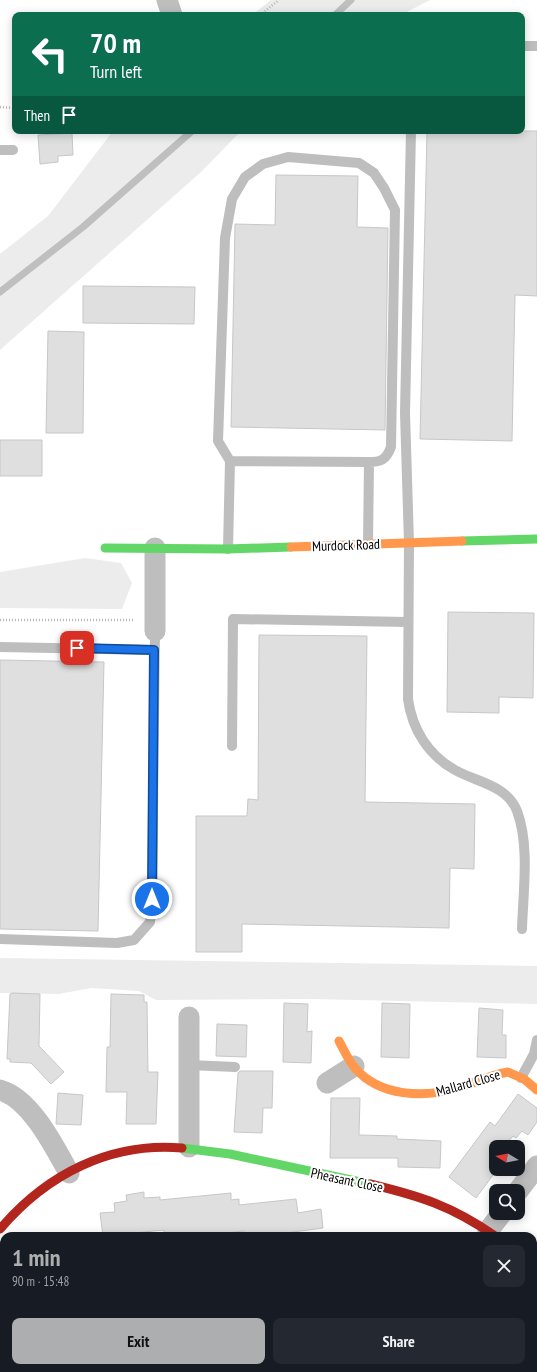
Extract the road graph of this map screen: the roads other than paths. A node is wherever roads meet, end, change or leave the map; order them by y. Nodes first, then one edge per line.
1 (167, 0) edge
2 (171, 12) edge
3 (525, 46) edge
4 (537, 46) edge
5 (411, 134) edge
6 (0, 150) edge
7 (13, 150) dead end
8 (230, 461) junction
9 (368, 462) junction
10 (537, 539) edge
11 (409, 543) junction
12 (368, 544) junction
13 (105, 548) dead end
14 (155, 548) junction
15 (228, 549) junction
16 (408, 622) junction
17 (154, 634) junction
18 (0, 647) edge
19 (232, 746) dead end
20 (522, 929) dead end
21 (0, 939) edge
22 (189, 1017) dead end
23 (537, 1040) edge
24 (339, 1041) dead end
25 (189, 1065) junction
26 (354, 1066) junction
27 (235, 1067) dead end
28 (520, 1078) junction
29 (327, 1083) dead end
30 (0, 1090) edge
31 (537, 1090) edge
32 (189, 1147) junction
33 (537, 1166) edge
34 (69, 1173) junction
35 (523, 1184) edge
36 (499, 1220) edge
37 (0, 1229) edge
38 (489, 1232) edge
39 (493, 1232) edge

1 - 2 street
3 - 4 lane
5 - 11 lane
6 - 7 lane
8 - 9 lane
8 - 9 lane
8 - 15 lane
9 - 12 lane
10 - 11 street, Murdock Road
11 - 12 street, Murdock Road
11 - 16 lane
12 - 15 street, Murdock Road
13 - 14 street, Murdock Road
14 - 15 street, Murdock Road
14 - 17 street
16 - 19 lane
16 - 20 lane
17 - 18 lane
17 - 21 lane
22 - 25 street
23 - 28 lane
24 - 26 street, Mallard Close
25 - 27 lane
25 - 32 street
26 - 28 street, Mallard Close
26 - 29 street
28 - 31 street, Mallard Close
30 - 34 street
32 - 34 street, Pheasant Close
32 - 38 street, Pheasant Close
33 - 35 street
34 - 37 street, Pheasant Close
36 - 39 street

